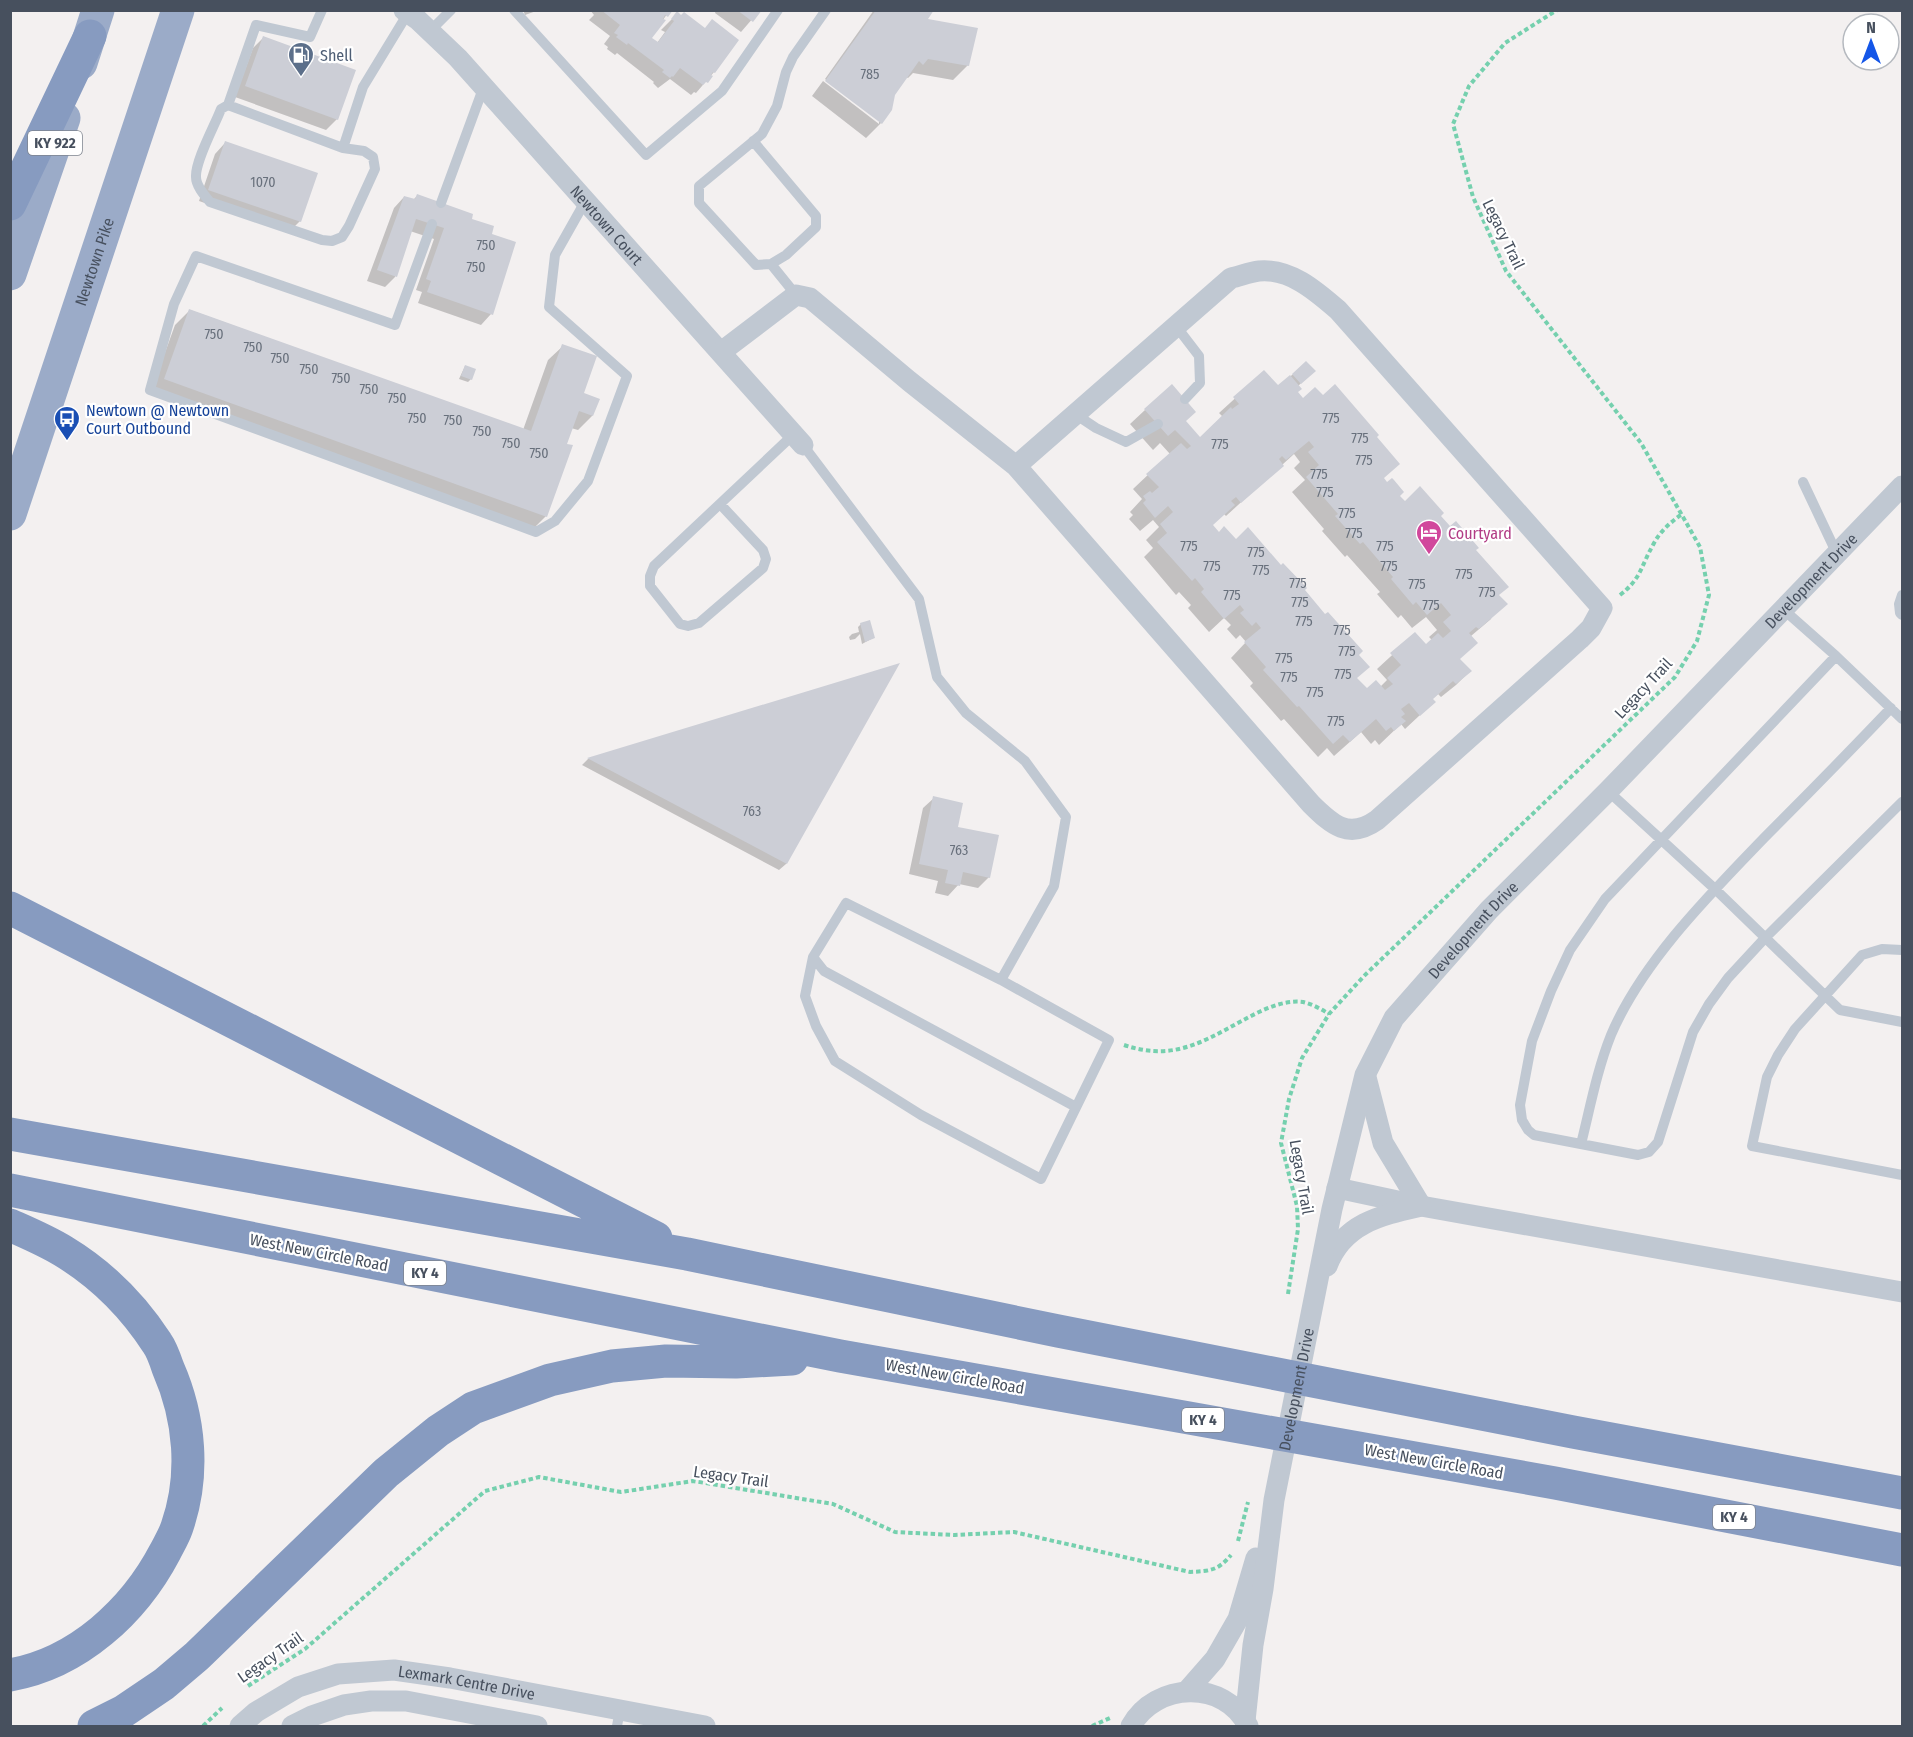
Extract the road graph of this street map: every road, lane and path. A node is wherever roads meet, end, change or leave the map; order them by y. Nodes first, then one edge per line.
1 (178, 10) edge
2 (322, 10) edge
3 (451, 10) edge
4 (514, 10) edge
5 (778, 10) edge
6 (826, 10) edge
7 (1557, 10) edge
8 (406, 12) edge
9 (94, 23) edge
10 (430, 31) junction
11 (484, 86) junction
12 (228, 105) junction
13 (753, 141) junction
14 (343, 147) junction
15 (586, 200) junction
16 (441, 203) dead end
17 (10, 204) edge
18 (432, 224) dead end
19 (771, 264) junction
20 (10, 274) edge
21 (796, 295) junction
22 (1176, 326) junction
23 (721, 352) junction
24 (1185, 399) dead end
25 (1075, 414) junction
26 (1158, 424) dead end
27 (798, 440) junction
28 (1016, 466) junction
29 (1803, 482) dead end
30 (1902, 486) edge
31 (720, 504) junction
32 (10, 514) edge
33 (1682, 514) junction
34 (1837, 554) junction
35 (1902, 595) edge
36 (1602, 608) junction
37 (1784, 609) junction
38 (1902, 615) edge
39 (1836, 656) junction
40 (1892, 708) junction
41 (1902, 718) edge
42 (1608, 791) junction
43 (1902, 802) edge
44 (1661, 839) junction
45 (1714, 889) junction
46 (10, 908) edge
47 (1765, 938) junction
48 (1902, 950) edge
49 (813, 957) junction
50 (1002, 980) junction
51 (1824, 995) junction
52 (1329, 1014) junction
53 (1902, 1022) edge
54 (1109, 1040) junction
55 (1365, 1075) junction
56 (1076, 1107) junction
57 (10, 1134) edge
58 (1581, 1144) junction
59 (1902, 1175) edge
60 (1337, 1188) junction
61 (10, 1190) edge
62 (1422, 1206) junction
63 (10, 1225) edge
64 (687, 1254) junction
65 (1902, 1292) edge
66 (1288, 1297) dead end
67 (1313, 1303) junction
68 (840, 1356) junction
69 (1902, 1493) edge
70 (1249, 1496) dead end
71 (1274, 1500) junction
72 (1902, 1550) edge
73 (10, 1675) edge
74 (246, 1688) dead end
75 (1187, 1691) junction
76 (227, 1702) dead end
77 (618, 1718) edge
78 (1123, 1721) edge
79 (1247, 1724) edge
80 (94, 1726) edge
81 (203, 1726) edge
82 (240, 1726) edge
83 (292, 1726) edge
84 (537, 1726) edge
85 (705, 1726) edge
86 (1092, 1726) edge

1 - 32 highway, Newtown Pike
2 - 12 lane
3 - 10 lane
4 - 5 lane
6 - 13 lane
7 - 33 path, Legacy Trail
8 - 10 street, Newtown Court
8 - 14 lane
9 - 17 highway
9 - 20 highway, KY 922
10 - 11 street, Newtown Court
11 - 15 street, Newtown Court
11 - 16 lane
12 - 14 lane
12 - 14 lane
13 - 19 lane
13 - 19 lane
15 - 18 lane
15 - 23 street, Newtown Court
19 - 21 lane
21 - 23 street
21 - 28 street
22 - 24 lane
22 - 25 street
22 - 36 street
23 - 27 street, Newtown Court
25 - 26 lane
25 - 28 street
27 - 31 lane
27 - 50 lane
28 - 36 street
29 - 34 lane
30 - 34 street, Development Drive
31 - 31 lane
33 - 36 path
33 - 52 path, Legacy Trail
34 - 37 street, Development Drive
35 - 38 lane
37 - 39 lane
37 - 42 street, Development Drive
39 - 40 lane
39 - 44 lane
40 - 41 lane
40 - 45 lane
42 - 44 lane
42 - 55 street, Development Drive
43 - 47 lane
44 - 45 lane
44 - 58 lane
45 - 47 lane
45 - 58 lane
46 - 64 highway
47 - 51 lane
47 - 58 lane
48 - 51 lane
49 - 50 lane
49 - 56 lane
49 - 56 lane
50 - 54 lane
51 - 53 lane
51 - 59 lane
52 - 54 path
52 - 66 path, Legacy Trail
54 - 56 lane
55 - 60 street, Development Drive
55 - 62 street
57 - 64 highway
60 - 62 street
60 - 67 street, Development Drive
61 - 68 highway, West New Circle Road / KY 4
62 - 65 street
62 - 67 street
63 - 73 highway
64 - 69 highway
67 - 71 street, Development Drive
68 - 72 highway, West New Circle Road / KY 4
68 - 80 highway
70 - 74 path, Legacy Trail
71 - 75 street, Development Drive
71 - 79 street, Development Drive
75 - 78 street
75 - 79 street
76 - 81 path, Legacy Trail
77 - 82 street, Lexmark Centre Drive
77 - 85 street, Lexmark Centre Drive
78 - 86 path
83 - 84 street, Lexmark Centre Drive

